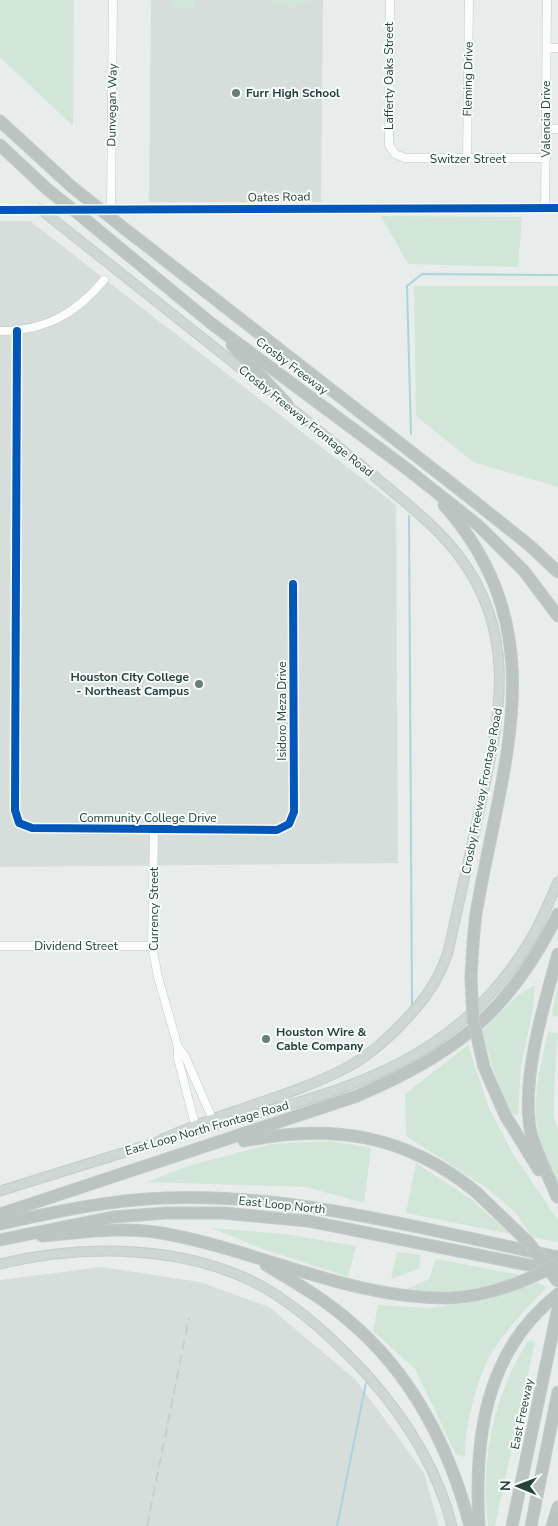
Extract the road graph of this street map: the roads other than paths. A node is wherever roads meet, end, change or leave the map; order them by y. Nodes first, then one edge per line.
1 (113, 0) edge
2 (390, 0) edge
3 (468, 0) edge
4 (547, 0) edge
5 (547, 48) junction
6 (558, 48) edge
7 (0, 121) edge
8 (546, 129) junction
9 (558, 129) edge
10 (0, 145) edge
11 (392, 151) joint
12 (546, 158) junction
13 (467, 159) junction
14 (545, 208) junction
15 (558, 208) edge
16 (40, 209) junction
17 (0, 210) edge
18 (111, 210) junction
19 (104, 280) dead end
20 (212, 324) junction
21 (0, 331) edge
22 (17, 331) junction
23 (287, 404) junction
24 (407, 469) junction
25 (558, 572) edge
26 (293, 584) dead end
27 (558, 616) edge
28 (154, 829) junction
29 (277, 830) joint
30 (558, 882) edge
31 (558, 914) edge
32 (0, 946) edge
33 (152, 946) junction
34 (558, 954) edge
35 (178, 1047) junction
36 (195, 1080) junction
37 (185, 1083) junction
38 (212, 1118) junction
39 (195, 1124) junction
40 (161, 1140) junction
41 (212, 1146) junction
42 (551, 1186) junction
43 (0, 1191) edge
44 (558, 1197) edge
45 (0, 1214) edge
46 (0, 1224) edge
47 (0, 1240) edge
48 (558, 1257) edge
49 (256, 1258) junction
50 (0, 1264) edge
51 (558, 1264) edge
52 (558, 1270) edge
53 (558, 1282) edge
54 (558, 1294) edge
55 (558, 1308) edge
56 (558, 1392) edge
57 (558, 1507) edge
58 (452, 1526) edge
59 (470, 1526) edge
60 (479, 1526) edge
61 (512, 1526) edge
62 (531, 1526) edge
63 (552, 1526) edge

1 - 18 street, Dunvegan Way
2 - 11 street, Lafferty Oaks Street
3 - 13 street, Fleming Drive
4 - 5 street, Valencia Drive
5 - 6 street
5 - 8 street, Valencia Drive
7 - 25 highway, Crosby Freeway, bridge
8 - 9 street
8 - 12 street, Valencia Drive
10 - 20 highway, Crosby Freeway, bridge
11 - 13 street, Switzer Street
12 - 13 street, Switzer Street
12 - 14 street, Valencia Drive
14 - 15 street, Oates Road
14 - 18 street, Oates Road
16 - 17 street, Oates Road
16 - 18 street, Oates Road
16 - 23 main road, Crosby Freeway Frontage Road
19 - 22 street
20 - 23 highway
20 - 24 highway, Crosby Freeway
21 - 22 street
22 - 28 street, Community College Drive
23 - 38 main road, Crosby Freeway Frontage Road
24 - 27 highway, Crosby Freeway
24 - 42 highway, bridge
26 - 29 street, Isidoro Meza Drive
28 - 29 street, Community College Drive
28 - 33 street, Currency Street
30 - 40 main road, East Loop North Frontage Road
31 - 41 highway
32 - 33 street, Dividend Street
33 - 35 street, Currency Street
34 - 42 highway
35 - 36 street, Currency Street
35 - 37 street, Currency Street
36 - 37 street
36 - 38 street, Currency Street
37 - 39 street, Currency Street
38 - 39 main road, Crosby Freeway Frontage Road
39 - 40 main road, Crosby Freeway Frontage Road
40 - 43 main road, East Loop North Frontage Road
41 - 45 highway
41 - 53 highway, bridge
42 - 44 highway
46 - 48 highway, East Loop North
47 - 49 highway
47 - 52 highway, East Loop North
49 - 51 highway, bridge
49 - 59 highway
50 - 58 main road
54 - 60 highway
55 - 61 highway, East Freeway
56 - 62 highway
57 - 63 highway

